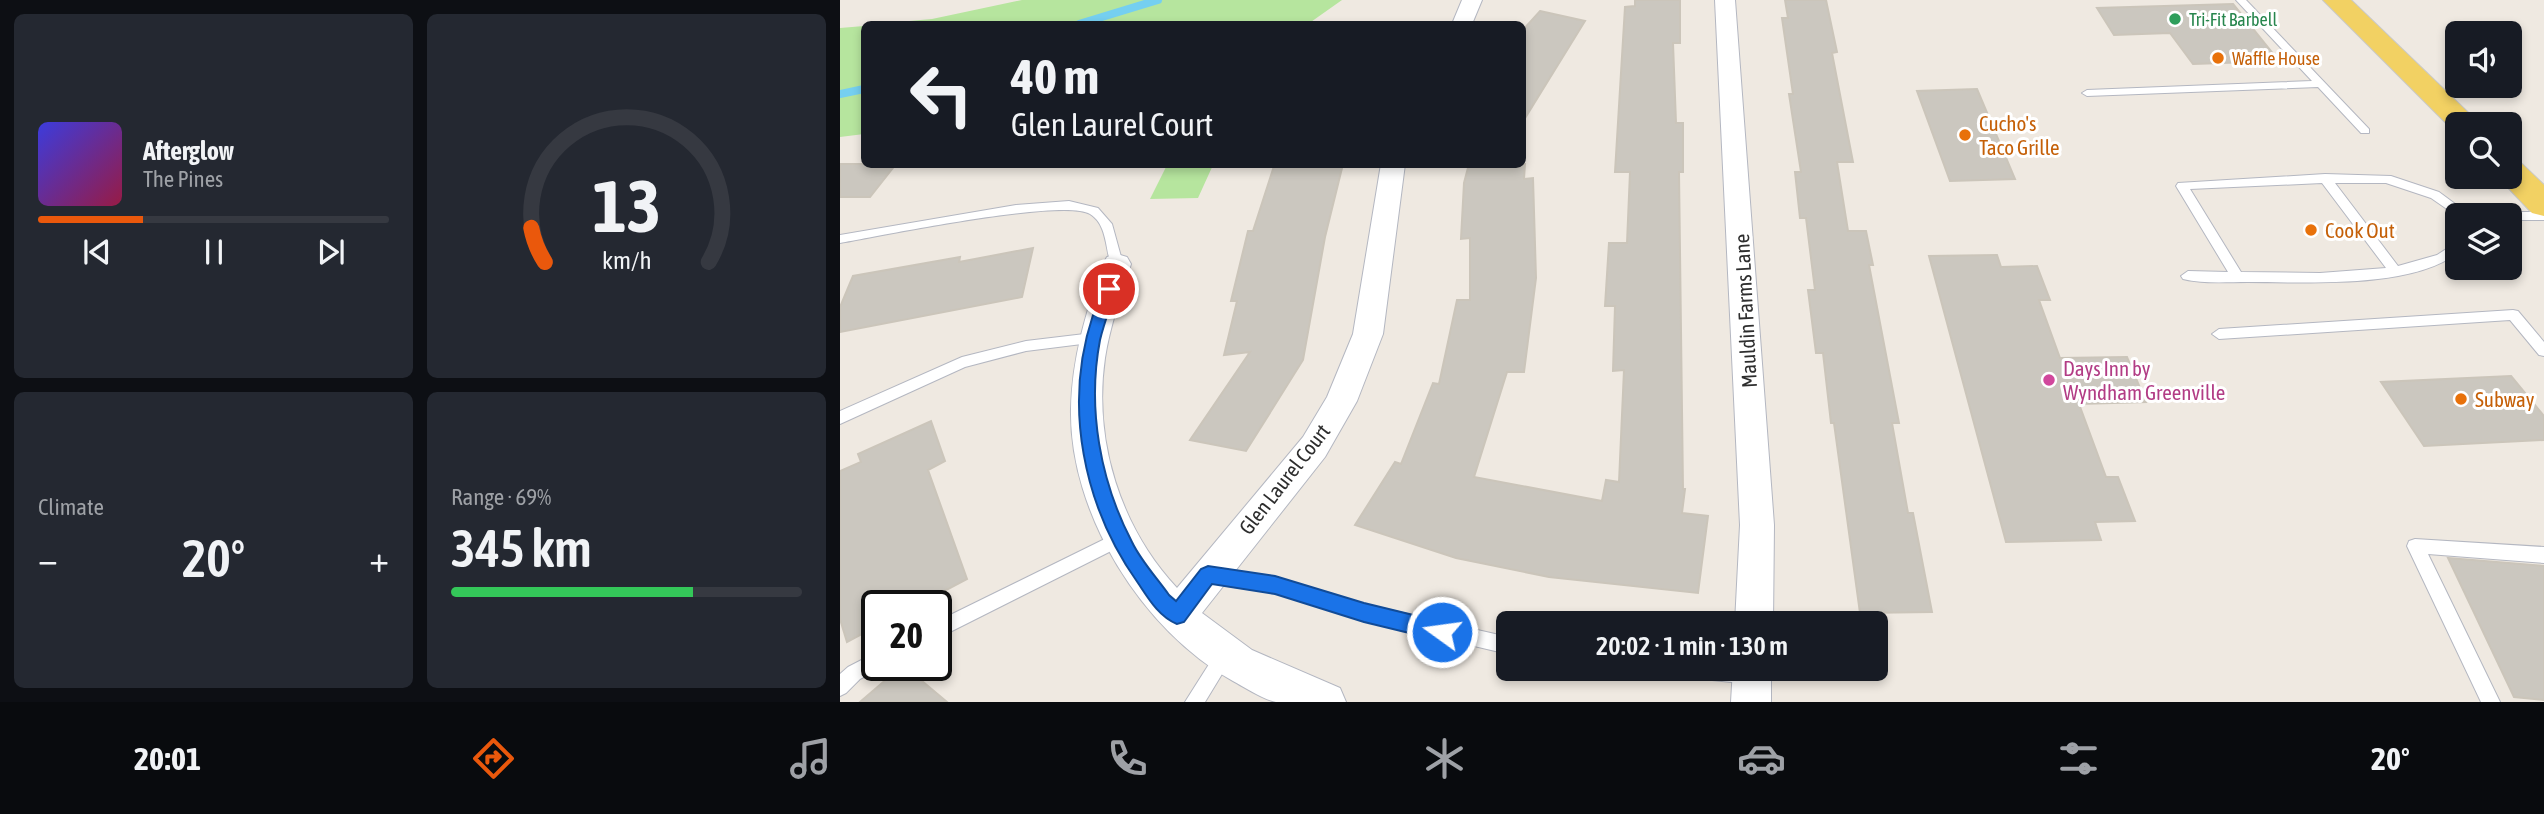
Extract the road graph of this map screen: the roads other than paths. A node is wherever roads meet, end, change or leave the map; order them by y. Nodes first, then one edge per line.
1 (1472, 0) edge
2 (1725, 0) edge
3 (2241, 0) edge
4 (2336, 0) edge
5 (1464, 21) edge
6 (2320, 83) junction
7 (2087, 93) dead end
8 (2453, 112) edge
9 (2365, 131) dead end
10 (1392, 168) edge
11 (2325, 178) junction
12 (2522, 182) edge
13 (2447, 203) edge
14 (2544, 205) edge
15 (2522, 216) edge
16 (2544, 216) edge
17 (840, 239) edge
18 (2445, 255) edge
19 (1117, 264) joint
20 (2395, 271) junction
21 (2188, 276) dead end
22 (2237, 277) junction
23 (2219, 334) dead end
24 (1093, 338) junction
25 (2544, 351) edge
26 (840, 418) edge
27 (1121, 538) junction
28 (2544, 555) edge
29 (1208, 575) junction
30 (1754, 611) edge
31 (1177, 615) junction
32 (952, 623) edge
33 (1496, 643) edge
34 (1225, 654) junction
35 (861, 669) edge
36 (840, 687) edge
37 (1195, 702) edge
38 (1326, 702) edge
39 (2491, 702) edge

1 - 5 street
2 - 30 street, Mauldin Farms Lane
3 - 6 lane
4 - 8 main road
6 - 7 lane
6 - 9 lane
10 - 29 street, Glen Laurel Court
11 - 13 lane
11 - 20 lane
11 - 22 lane
12 - 14 main road
15 - 16 lane
17 - 19 lane
18 - 20 lane
19 - 24 street
20 - 22 lane
21 - 22 lane
23 - 25 lane
24 - 26 lane
24 - 27 street
27 - 31 street
27 - 32 lane
28 - 39 lane
29 - 31 street, Glen Laurel Court
29 - 33 lane
31 - 34 street
34 - 37 lane
34 - 38 street
35 - 36 lane

